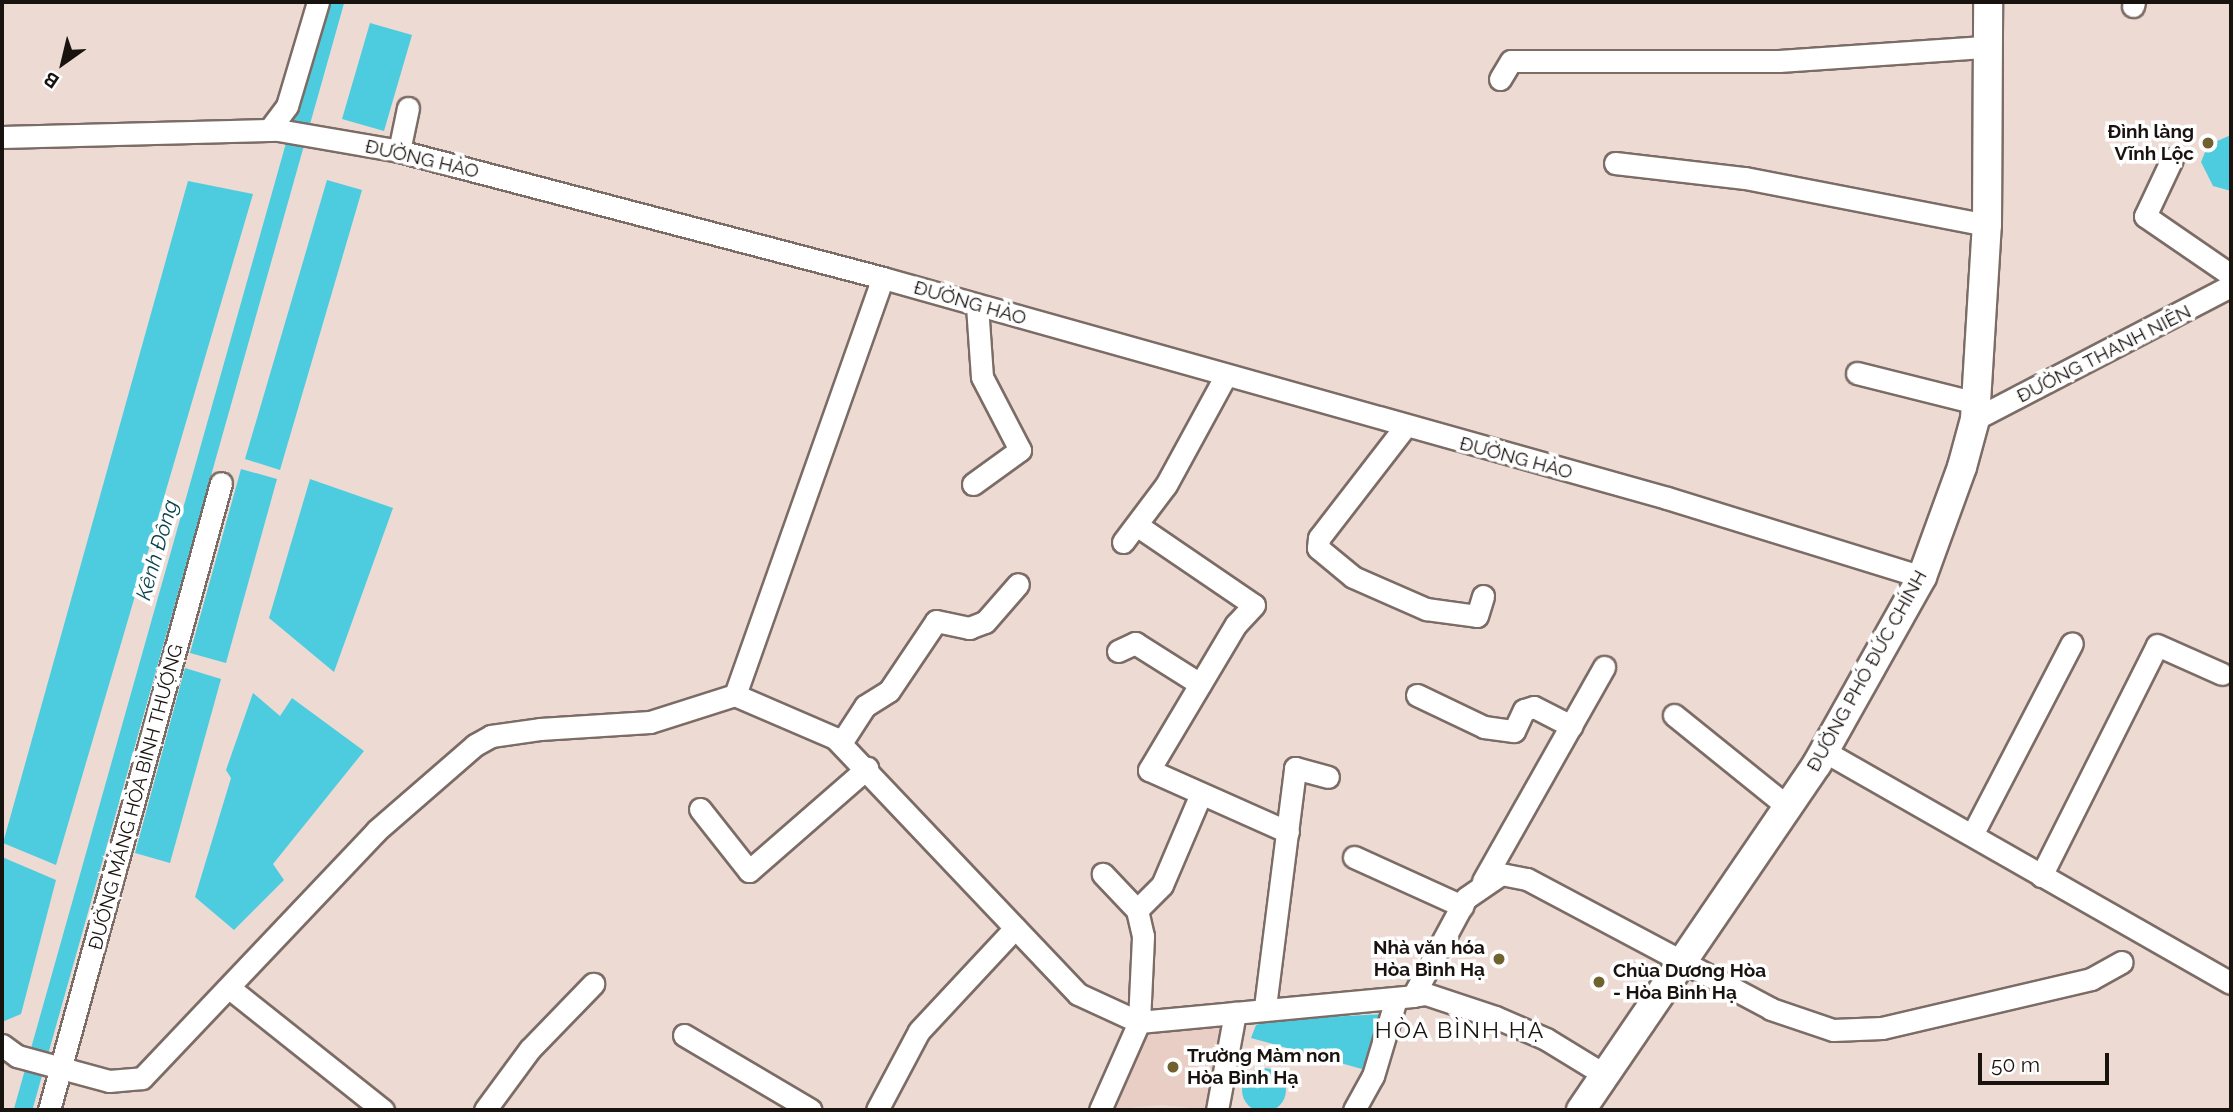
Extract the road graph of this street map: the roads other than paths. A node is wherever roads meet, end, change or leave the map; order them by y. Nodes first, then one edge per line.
1 (318, 2) edge
2 (1988, 2) edge
3 (1984, 47) junction
4 (1500, 79) dead end
5 (408, 108) dead end
6 (273, 130) junction
7 (2, 137) edge
8 (399, 151) junction
9 (2172, 159) dead end
10 (1615, 163) dead end
11 (1987, 225) junction
12 (2231, 275) edge
13 (883, 278) junction
14 (2231, 286) edge
15 (977, 305) junction
16 (1857, 373) dead end
17 (1225, 377) junction
18 (1976, 411) junction
19 (1404, 428) junction
20 (222, 483) dead end
21 (973, 484) dead end
22 (1138, 526) junction
23 (1123, 542) dead end
24 (1922, 577) junction
25 (1018, 584) dead end
26 (1483, 596) dead end
27 (2072, 643) dead end
28 (1118, 651) dead end
29 (1604, 667) dead end
30 (2222, 674) dead end
31 (1200, 684) junction
32 (735, 695) junction
33 (1417, 695) dead end
34 (1674, 715) dead end
35 (1571, 726) junction
36 (841, 743) junction
37 (1824, 751) junction
38 (867, 768) junction
39 (1328, 777) dead end
40 (1200, 796) junction
41 (1788, 807) junction
42 (700, 809) dead end
43 (1287, 832) junction
44 (1972, 835) junction
45 (1354, 857) dead end
46 (1103, 874) dead end
47 (2041, 876) junction
48 (1483, 881) junction
49 (1462, 905) junction
50 (1137, 909) junction
51 (1015, 928) junction
52 (1684, 962) junction
53 (2122, 962) dead end
54 (2230, 983) edge
55 (593, 984) dead end
56 (232, 990) junction
57 (1404, 999) junction
58 (1265, 1007) junction
59 (1235, 1013) junction
60 (1139, 1022) junction
61 (684, 1035) dead end
62 (9, 1050) edge
63 (59, 1069) junction
64 (1605, 1075) junction
65 (49, 1110) edge
66 (383, 1110) edge
67 (485, 1110) edge
68 (811, 1110) edge
69 (877, 1110) edge
70 (1100, 1110) edge
71 (1217, 1110) edge
72 (1354, 1110) edge
73 (1581, 1110) edge

1 - 6 street
2 - 3 main road, ĐƯỜNG PHÓ ĐỨC CHÍNH
3 - 4 street
3 - 11 main road, ĐƯỜNG PHÓ ĐỨC CHÍNH
5 - 8 street
6 - 7 street, ĐƯỜNG HÀO
6 - 8 street, ĐƯỜNG HÀO
8 - 13 street, ĐƯỜNG HÀO
9 - 12 street
10 - 11 street
11 - 18 main road, ĐƯỜNG PHÓ ĐỨC CHÍNH
13 - 15 street, ĐƯỜNG HÀO
13 - 32 street
14 - 18 street, ĐƯỜNG THANH NIÊN
15 - 17 street, ĐƯỜNG HÀO
15 - 21 street
16 - 18 street
17 - 19 street, ĐƯỜNG HÀO
17 - 22 street
18 - 24 main road, ĐƯỜNG PHÓ ĐỨC CHÍNH
19 - 24 street, ĐƯỜNG HÀO
19 - 26 street
20 - 63 street, ĐƯỜNG MÁNG HÒA BÌNH THƯỢNG
22 - 23 street
22 - 31 street
24 - 37 main road, ĐƯỜNG PHÓ ĐỨC CHÍNH
25 - 36 street
27 - 44 street
28 - 31 street
29 - 35 street
30 - 47 street
31 - 40 street
32 - 36 street
32 - 56 street
33 - 35 street
34 - 41 street
35 - 48 street
36 - 38 street
37 - 41 main road, ĐƯỜNG PHÓ ĐỨC CHÍNH
37 - 44 street
38 - 42 street
38 - 51 street
39 - 43 street
40 - 43 street
40 - 50 street
41 - 52 main road, ĐƯỜNG PHÓ ĐỨC CHÍNH
43 - 58 street
44 - 47 street
45 - 49 street
46 - 50 street
47 - 54 street
48 - 49 street
48 - 52 street
49 - 57 street
50 - 60 street
51 - 60 street
51 - 69 street
52 - 53 street
52 - 64 main road, ĐƯỜNG PHÓ ĐỨC CHÍNH
55 - 67 street
56 - 63 street
56 - 66 street
57 - 58 street
57 - 64 street
57 - 72 street
58 - 59 street
59 - 60 street
59 - 71 street
60 - 70 street
61 - 68 street
62 - 63 street
63 - 65 street, ĐƯỜNG MÁNG HÒA BÌNH THƯỢNG
64 - 73 main road, ĐƯỜNG PHÓ ĐỨC CHÍNH

